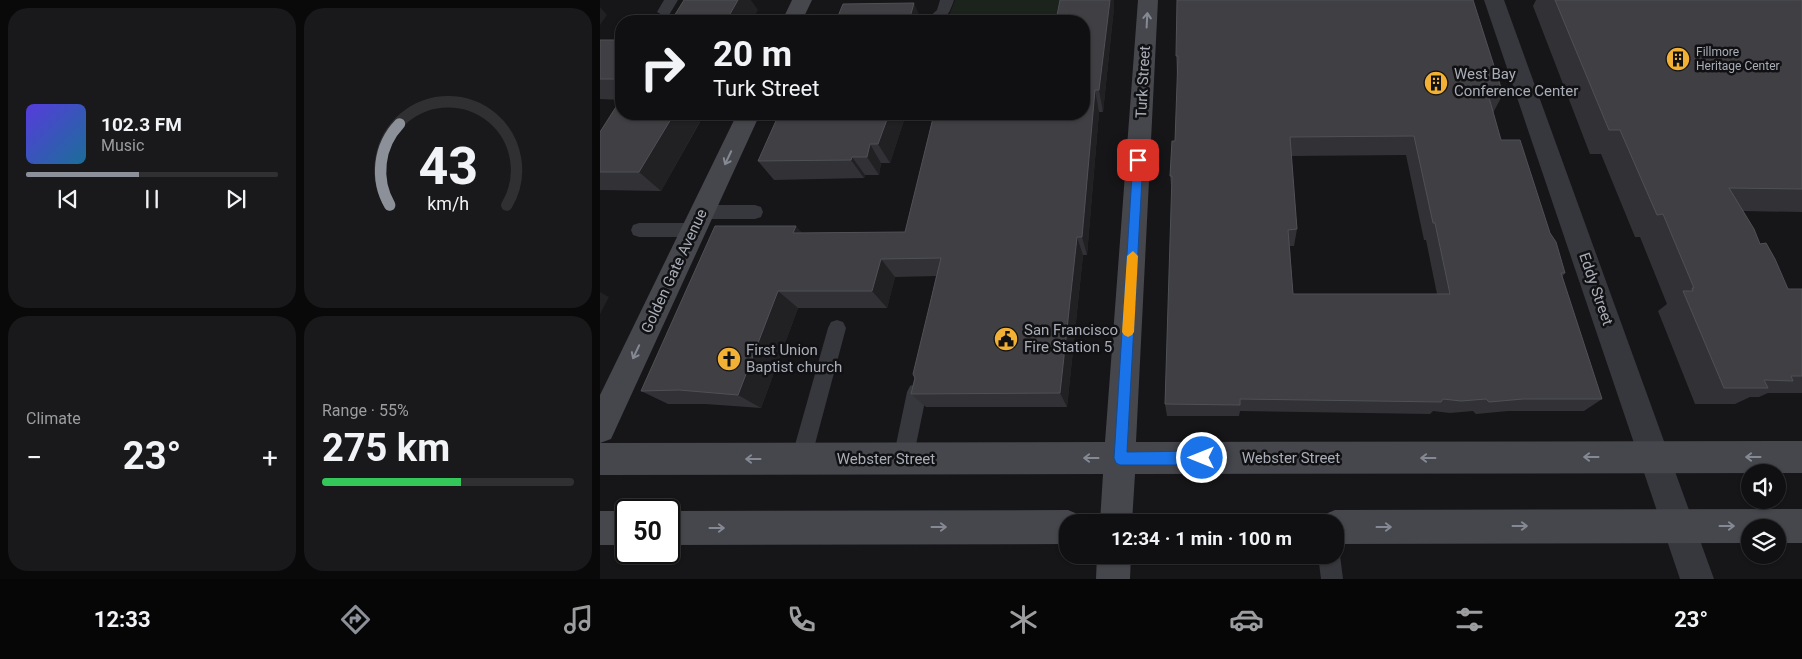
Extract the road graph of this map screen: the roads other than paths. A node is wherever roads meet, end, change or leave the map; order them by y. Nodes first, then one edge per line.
1 (672, 0) edge
2 (802, 0) edge
3 (947, 0) edge
4 (1148, 0) edge
5 (1494, 0) edge
6 (664, 12) dead end
7 (795, 15) edge
8 (939, 15) edge
9 (745, 120) edge
10 (755, 212) dead end
11 (698, 221) junction
12 (639, 230) dead end
13 (837, 328) dead end
14 (917, 392) edge
15 (600, 428) edge
16 (1654, 457) junction
17 (1802, 457) edge
18 (1120, 458) junction
19 (600, 459) edge
20 (801, 459) junction
21 (903, 459) junction
22 (1116, 514) edge
23 (1678, 526) junction
24 (1802, 526) edge
25 (1059, 527) edge
26 (1344, 527) edge
27 (600, 528) edge
28 (615, 528) edge
29 (680, 528) edge
30 (1114, 564) edge
31 (1330, 564) edge
32 (1113, 579) edge
33 (1332, 579) edge
34 (1697, 579) edge

1 - 6 lane
2 - 7 main road
3 - 8 lane
18 -> 4 main road, Turk Street
5 - 16 street, Eddy Street
9 -> 11 main road, Golden Gate Avenue
10 - 11 lane
11 - 12 lane
11 -> 15 main road, Golden Gate Avenue
13 - 20 lane
14 - 21 lane
17 -> 16 main road, Webster Street
16 -> 18 main road, Webster Street
16 - 23 street, Eddy Street
18 -> 21 main road, Webster Street
18 - 22 main road, Turk Street
20 -> 19 main road, Webster Street
20 - 21 main road, Webster Street
23 -> 24 main road
26 -> 23 main road
23 - 34 street, Eddy Street
29 -> 25 main road
27 - 28 main road
30 - 32 main road
31 - 33 lane

